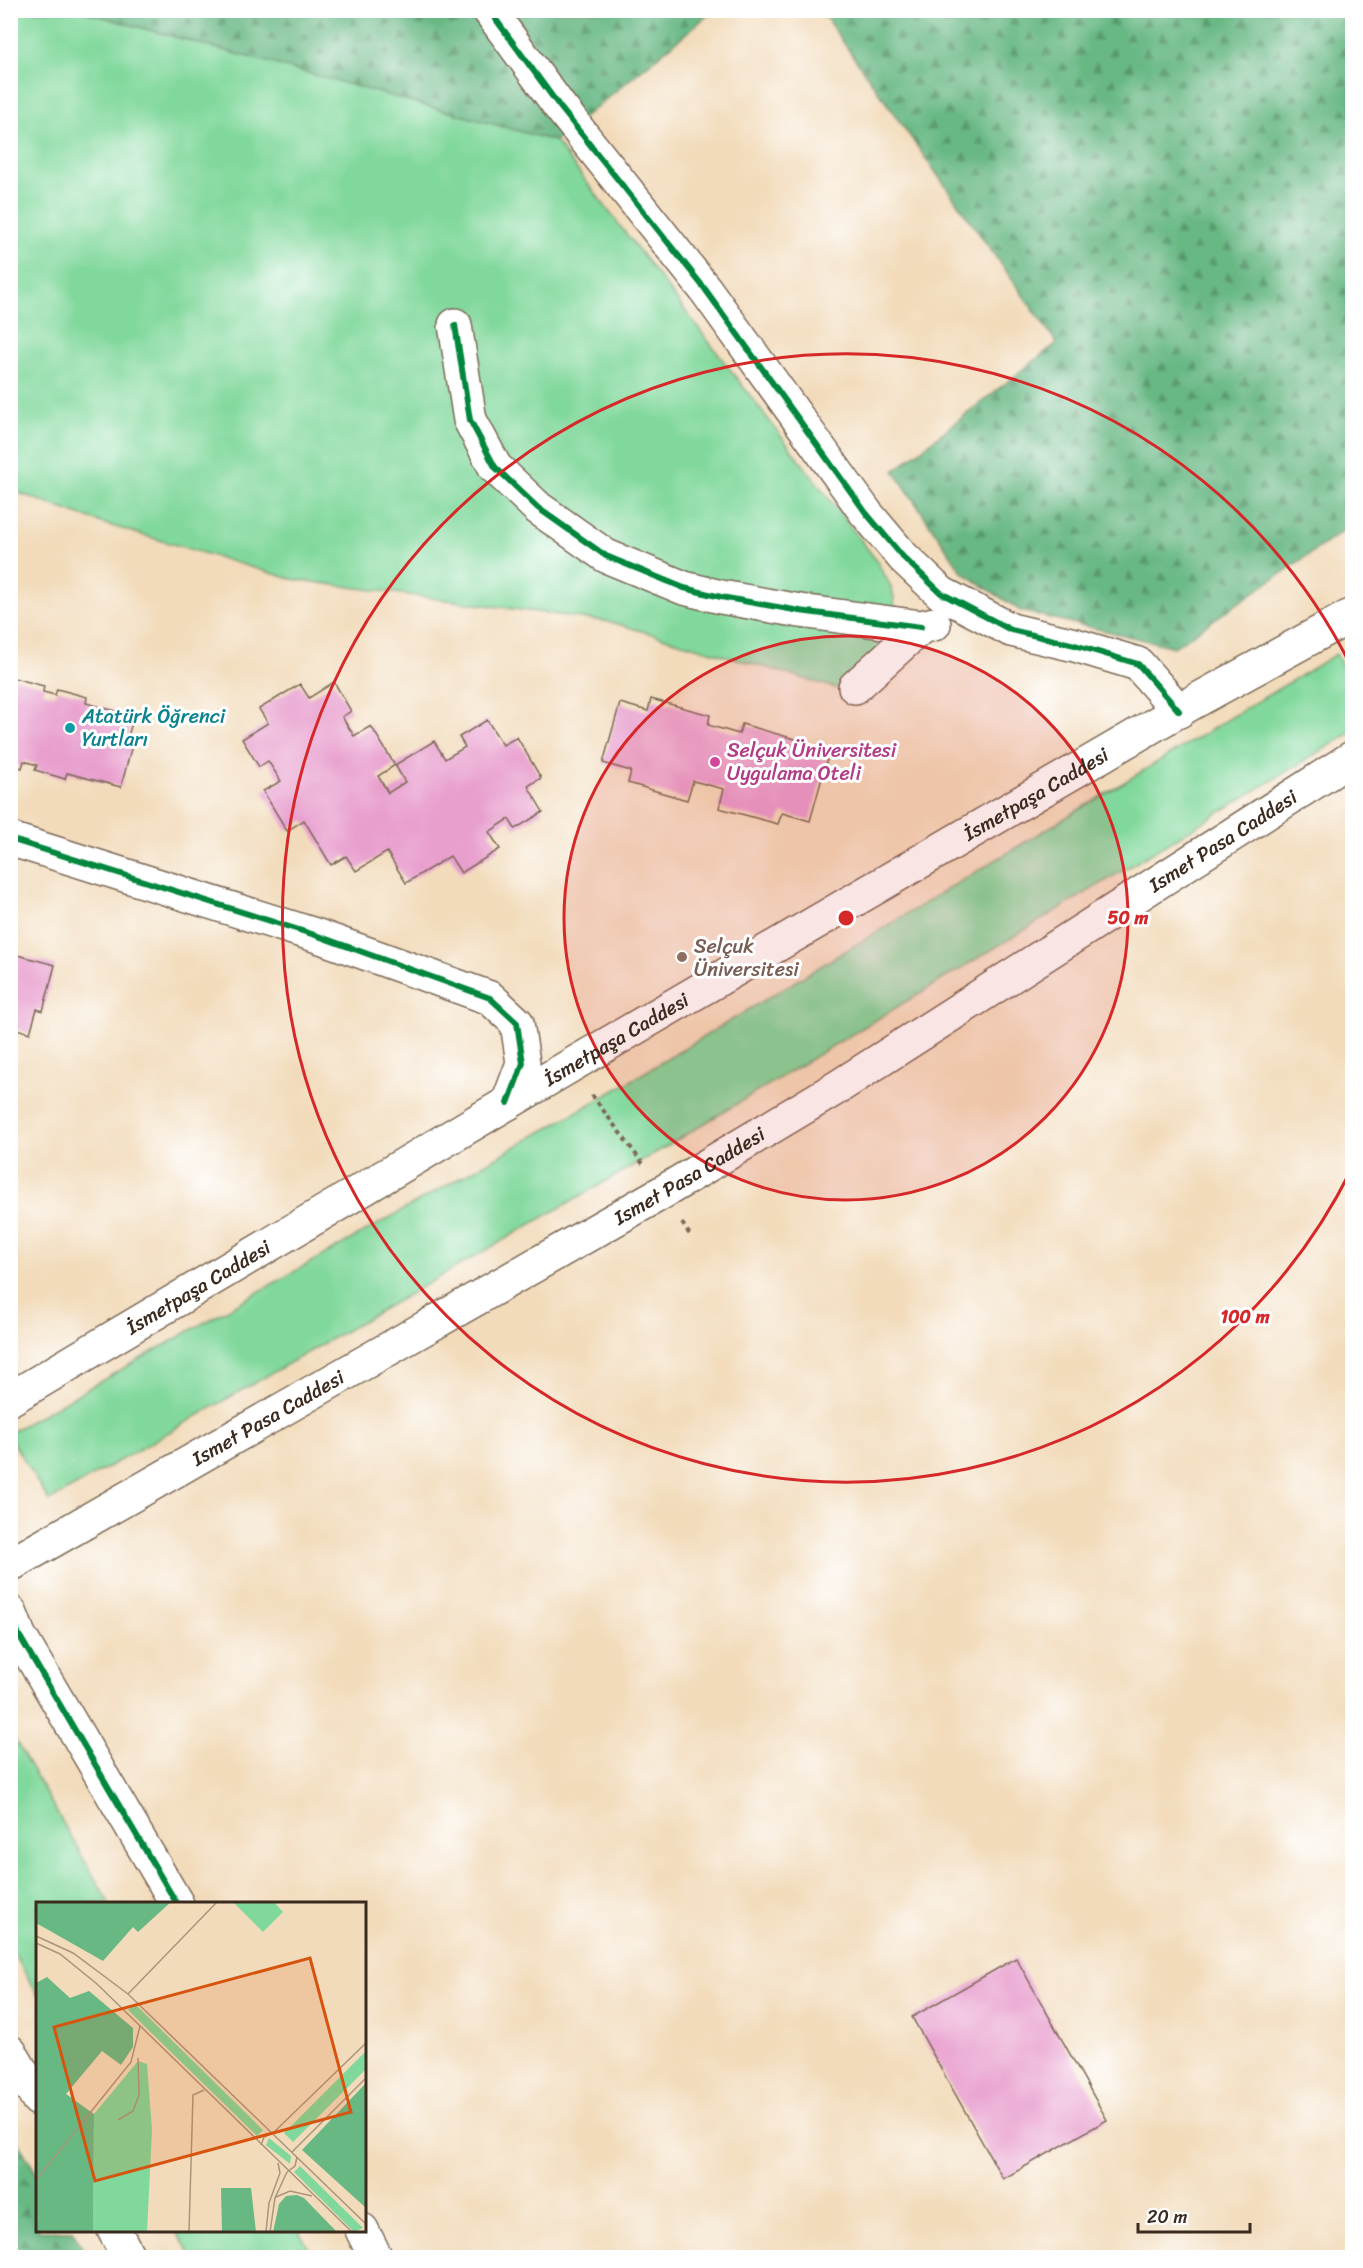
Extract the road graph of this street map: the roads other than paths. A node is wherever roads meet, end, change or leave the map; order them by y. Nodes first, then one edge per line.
1 (489, 10) edge
2 (455, 325) dead end
3 (976, 612) junction
4 (1353, 615) edge
5 (921, 627) junction
6 (855, 687) dead end
7 (1179, 711) junction
8 (1353, 758) edge
9 (10, 839) edge
10 (508, 1103) junction
11 (10, 1399) edge
12 (10, 1565) edge
13 (10, 1612) edge
14 (176, 1902) edge
15 (10, 2052) edge
16 (36, 2095) edge
17 (115, 2232) edge
18 (363, 2232) edge
19 (129, 2258) edge
20 (376, 2258) edge

1 - 3 main road
2 - 5 main road
3 - 5 main road
3 - 7 main road
4 - 7 main road, İsmetpaşa Caddesi
5 - 6 main road
7 - 10 main road, İsmetpaşa Caddesi
8 - 12 main road, Ismet Pasa Caddesi
9 - 10 main road
10 - 11 main road, İsmetpaşa Caddesi
13 - 14 main road
15 - 16 main road
17 - 19 main road
18 - 20 main road

